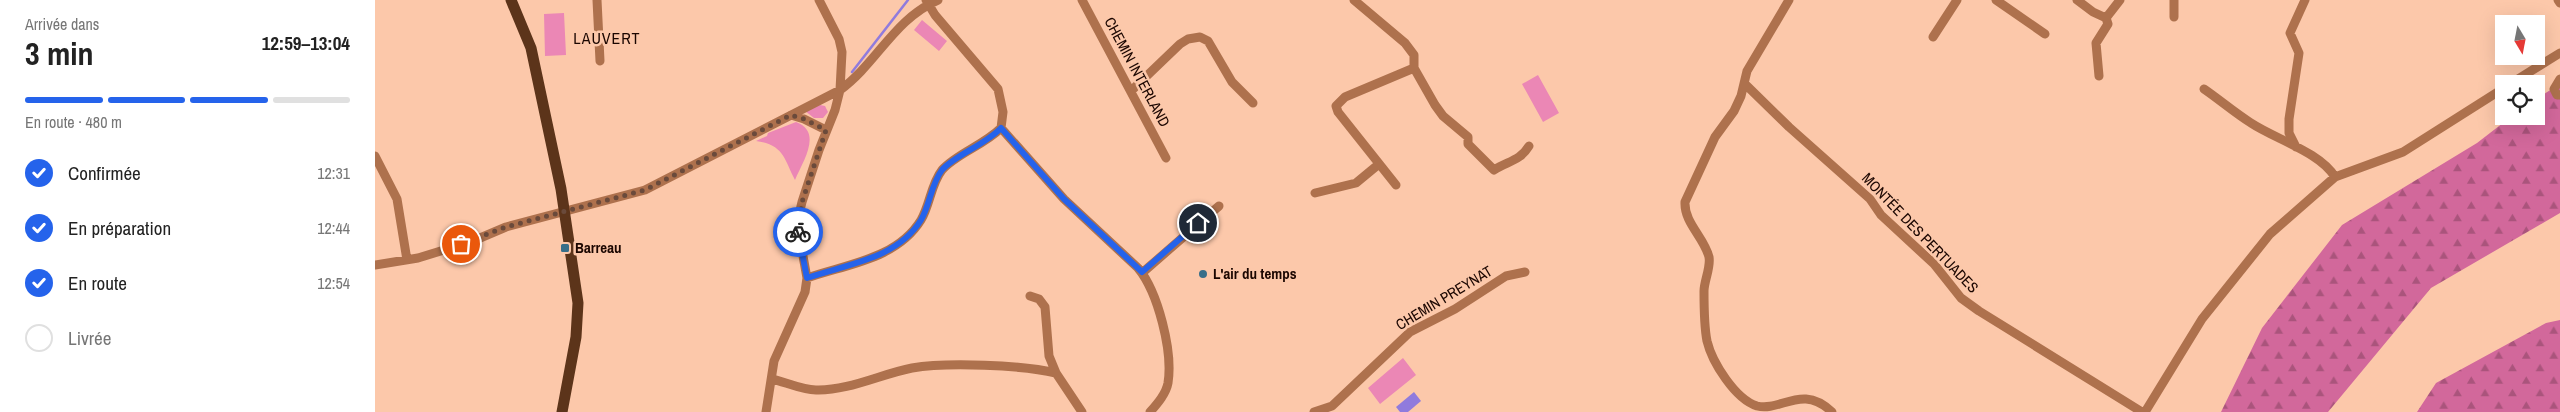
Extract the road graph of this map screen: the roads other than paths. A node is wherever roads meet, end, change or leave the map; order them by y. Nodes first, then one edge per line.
1 (511, 0) edge
2 (597, 0) edge
3 (819, 0) edge
4 (938, 0) edge
5 (1082, 0) edge
6 (1354, 0) edge
7 (1789, 0) edge
8 (1957, 0) edge
9 (1996, 0) edge
10 (2077, 0) edge
11 (2120, 0) edge
12 (2174, 0) edge
13 (2305, 0) edge
14 (2557, 0) edge
15 (927, 2) edge
16 (2560, 3) edge
17 (2174, 17) dead end
18 (2106, 18) junction
19 (2045, 34) dead end
20 (1933, 37) dead end
21 (2560, 53) edge
22 (600, 61) dead end
23 (1414, 68) junction
24 (2525, 75) edge
25 (2099, 76) dead end
26 (2560, 79) edge
27 (1745, 84) junction
28 (2204, 89) dead end
29 (840, 90) junction
30 (1131, 91) junction
31 (2495, 94) edge
32 (2560, 95) edge
33 (1253, 103) dead end
34 (791, 115) junction
35 (1001, 128) junction
36 (826, 130) junction
37 (1529, 146) dead end
38 (2297, 148) junction
39 (375, 156) edge
40 (1166, 158) dead end
41 (1379, 164) junction
42 (2335, 177) junction
43 (1396, 185) dead end
44 (1315, 193) dead end
45 (1219, 206) dead end
46 (561, 212) junction
47 (407, 260) junction
48 (375, 265) edge
49 (1142, 272) junction
50 (1525, 272) dead end
51 (807, 278) junction
52 (1030, 296) dead end
53 (1049, 356) junction
54 (1039, 369) junction
55 (1056, 373) junction
56 (772, 379) junction
57 (1334, 409) edge
58 (562, 412) edge
59 (766, 412) edge
60 (1082, 412) edge
61 (1150, 412) edge
62 (1314, 412) edge
63 (1832, 412) edge
64 (2144, 412) edge

1 - 46 main road
2 - 22 street
3 - 29 street
4 - 15 street
5 - 30 street, CHEMIN INTERLAND
6 - 23 street
7 - 27 street
8 - 20 street
9 - 19 street
10 - 18 street
11 - 18 street
12 - 17 street
13 - 38 street
14 - 16 street
15 - 29 street
15 - 35 street
18 - 25 street
21 - 24 street
23 - 37 street
23 - 41 street
26 - 32 street
27 - 63 street
27 - 64 street, MONTÉE DES PERTUADES
28 - 38 street
29 - 34 street
29 - 36 street
30 - 33 street
30 - 40 street, CHEMIN INTERLAND
31 - 42 street
34 - 36 street
34 - 46 street
35 - 49 street
35 - 51 street
36 - 51 street
38 - 42 street
39 - 47 street
41 - 43 street
41 - 44 street
42 - 64 street
45 - 49 street
46 - 47 street
46 - 58 main road
47 - 48 street
49 - 61 street
50 - 57 street, CHEMIN PREYNAT
51 - 56 street
52 - 53 street
53 - 54 street
53 - 55 street
54 - 55 street
54 - 56 street
55 - 60 street
56 - 59 street
57 - 62 street, CHEMIN PREYNAT

